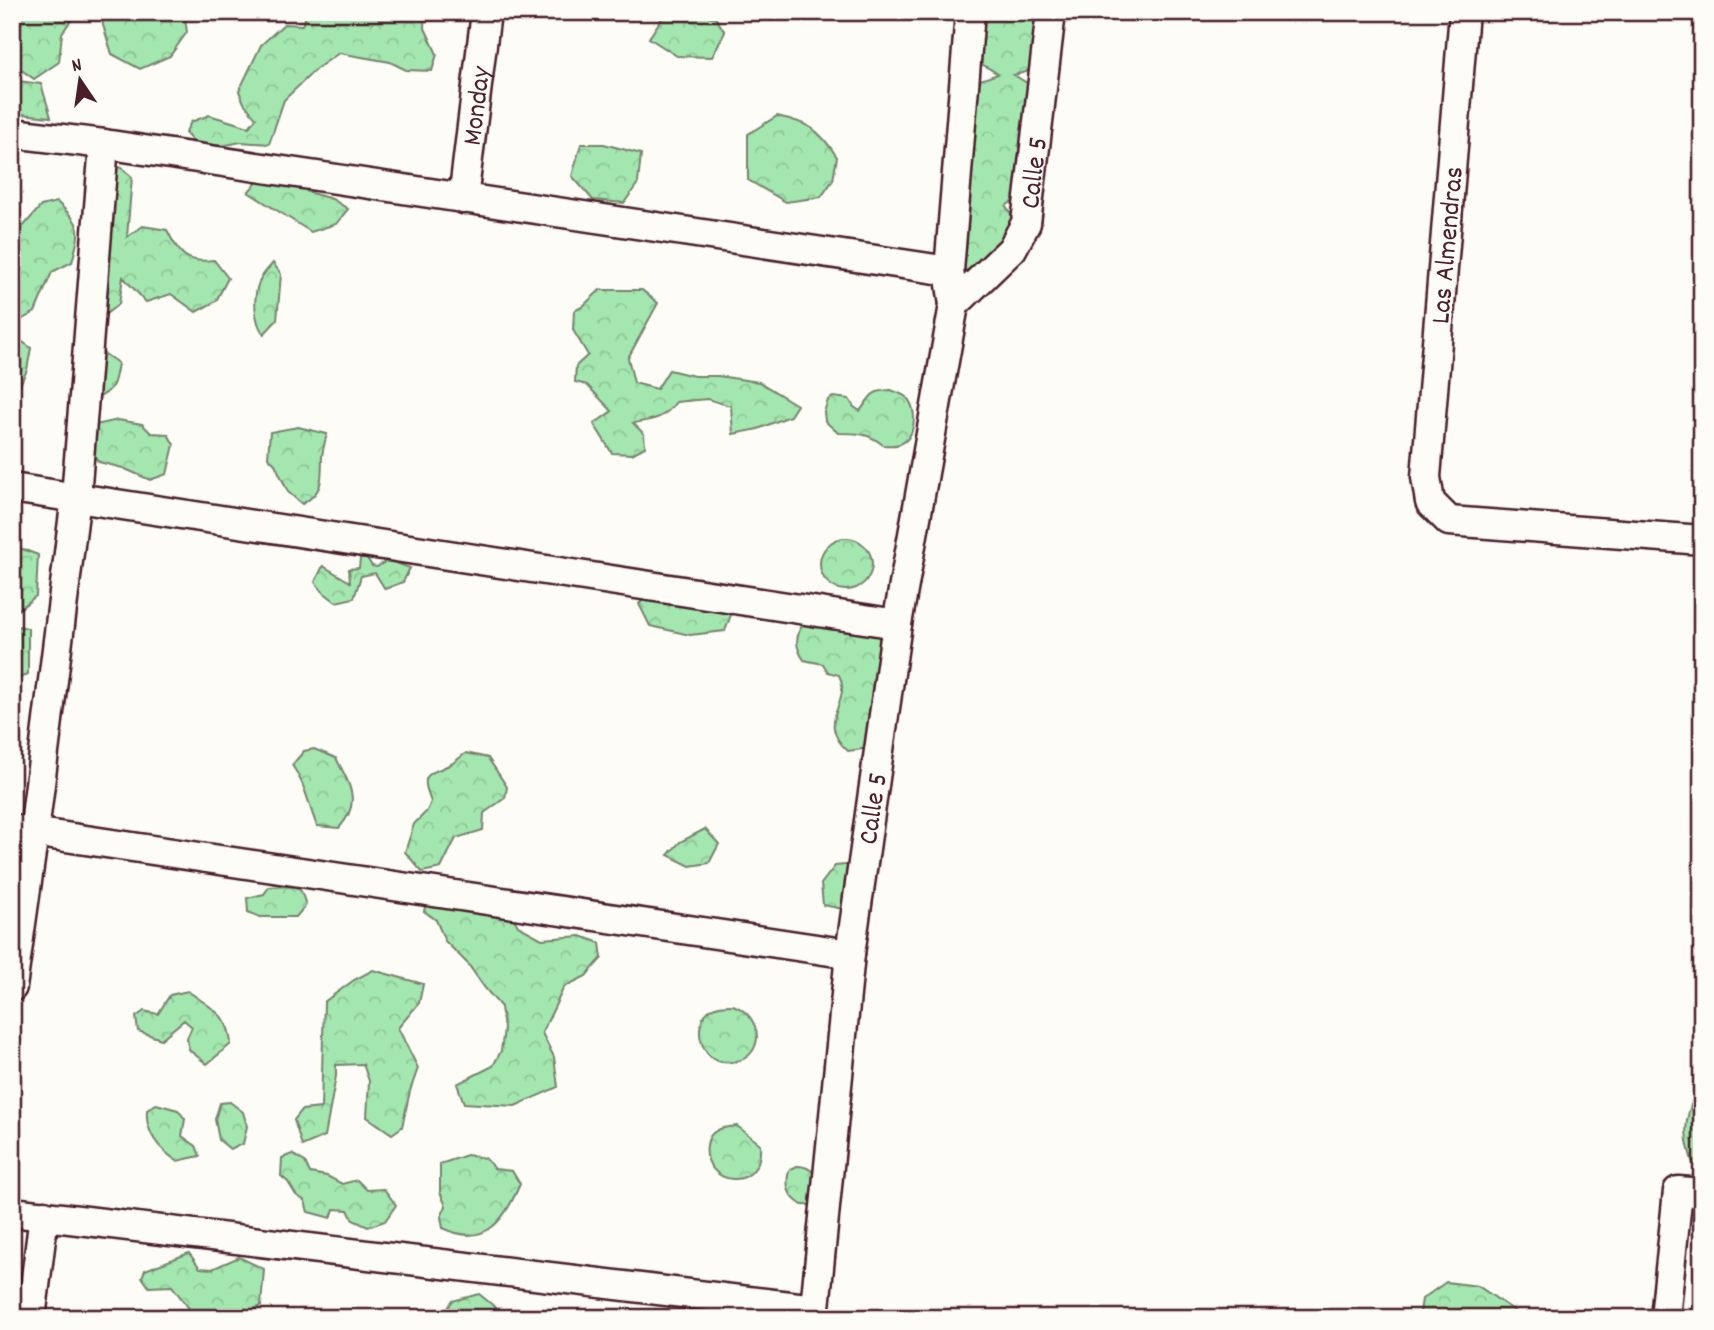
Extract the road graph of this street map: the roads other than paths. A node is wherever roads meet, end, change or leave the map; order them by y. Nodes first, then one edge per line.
1 (486, 12) edge
2 (970, 12) edge
3 (1051, 12) edge
4 (1464, 12) edge
5 (12, 133) edge
6 (104, 144) junction
7 (463, 199) junction
8 (949, 271) junction
9 (954, 305) junction
10 (12, 488) edge
11 (76, 497) junction
12 (1702, 540) edge
13 (897, 624) junction
14 (23, 831) edge
15 (850, 954) junction
16 (12, 987) edge
17 (1702, 1193) edge
18 (12, 1212) edge
19 (44, 1215) junction
20 (815, 1313) edge
21 (31, 1318) edge
22 (1665, 1318) edge

1 - 7 street, Monday
2 - 8 street, Calle 5
3 - 9 street, Calle 5
4 - 12 street, Las Almendras
5 - 6 street
6 - 7 street
6 - 11 street
7 - 8 street
8 - 9 street, Calle 5
9 - 13 street, Calle 5
10 - 11 street
11 - 13 street
11 - 14 street
13 - 15 street, Calle 5
14 - 15 street
14 - 16 street
15 - 20 street, Calle 5
17 - 22 street
18 - 19 street
19 - 20 street
19 - 21 street

